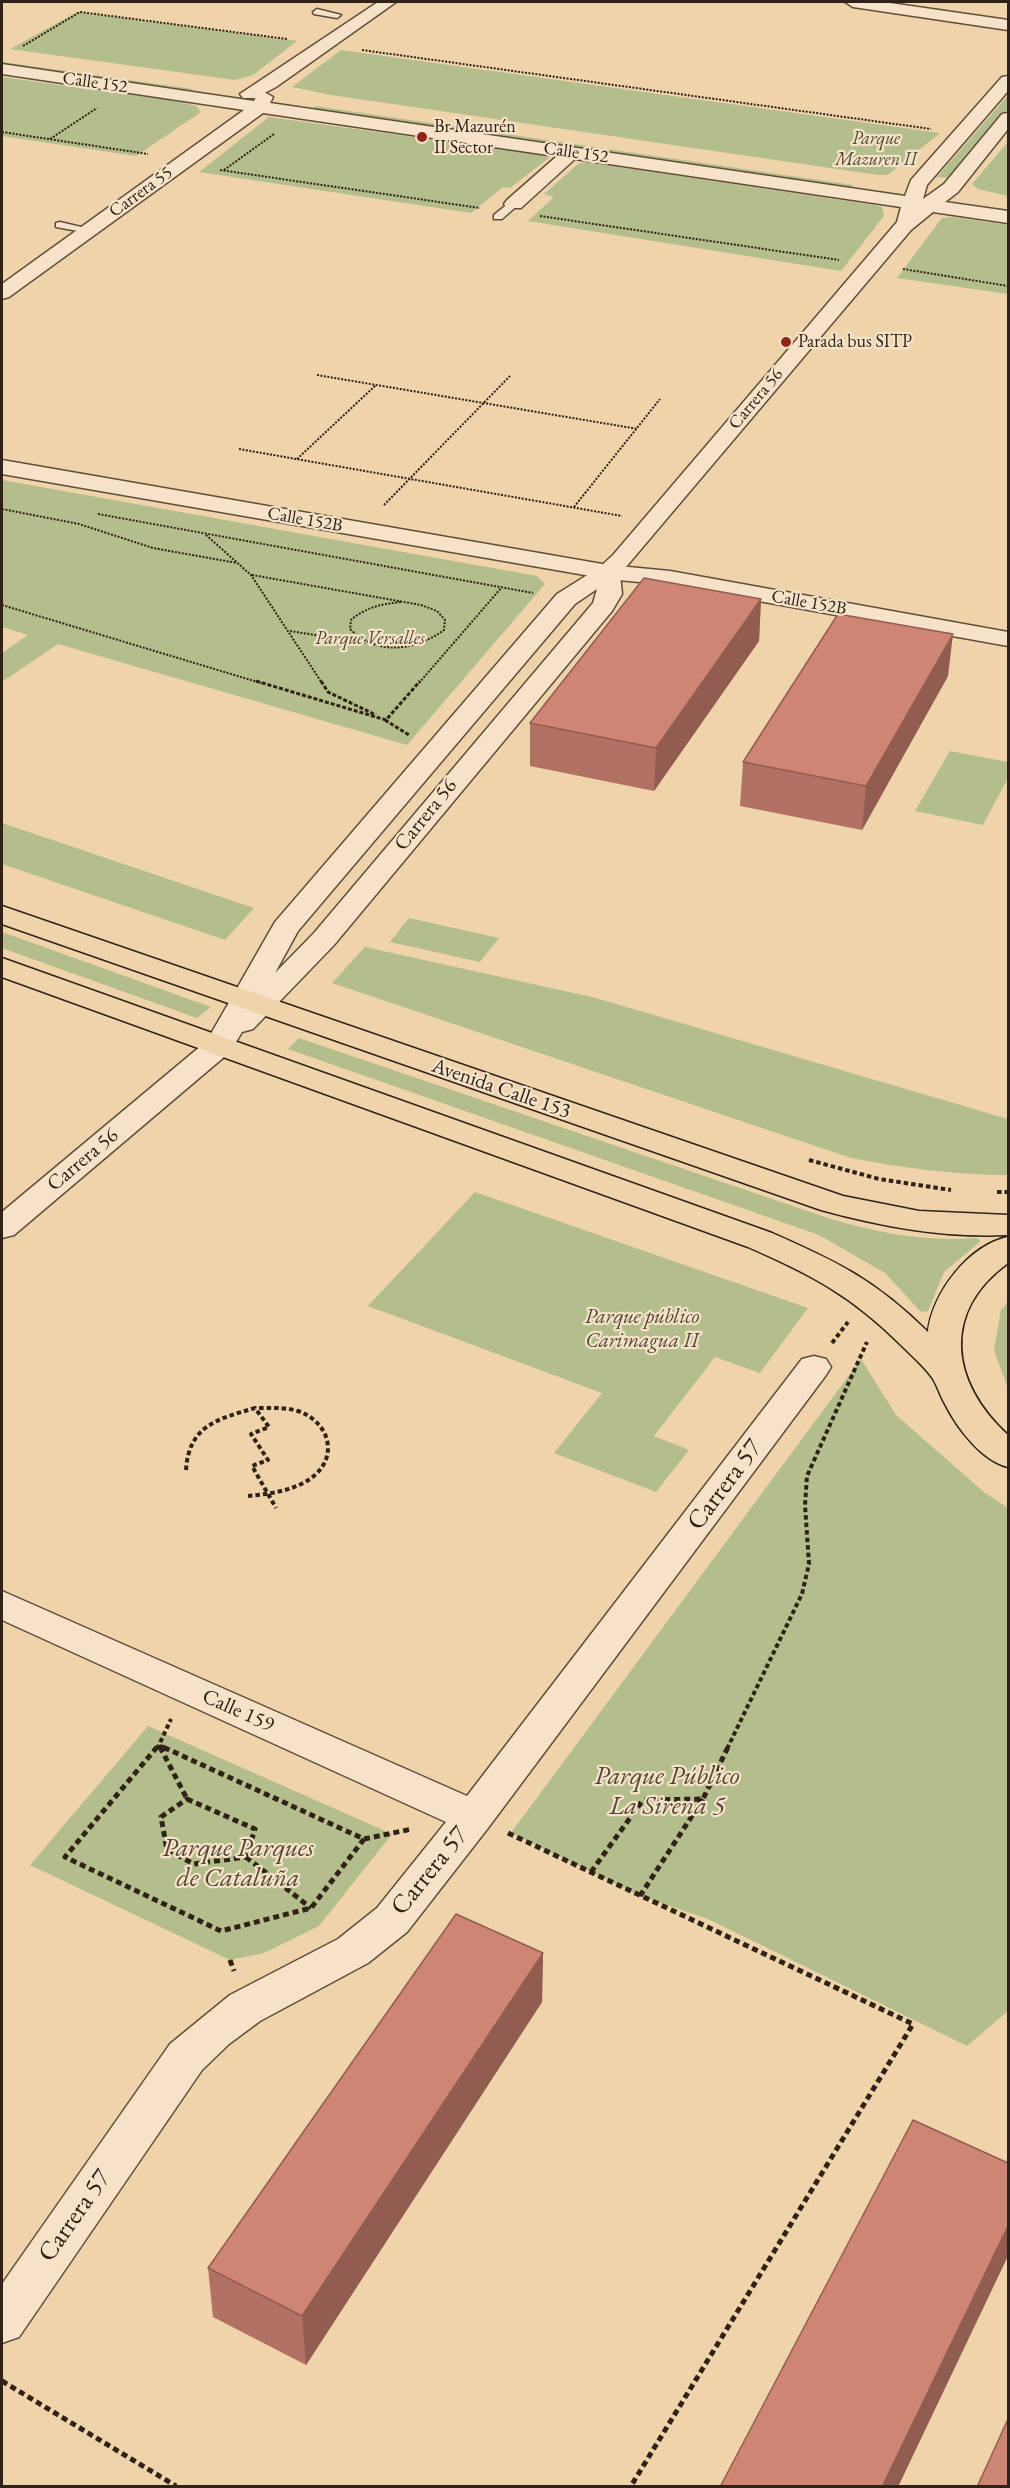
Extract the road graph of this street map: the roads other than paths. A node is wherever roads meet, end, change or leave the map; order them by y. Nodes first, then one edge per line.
1 (388, 2) edge
2 (853, 2) edge
3 (317, 12) dead end
4 (337, 15) dead end
5 (1008, 25) edge
6 (2, 58) edge
7 (2, 69) edge
8 (1008, 81) edge
9 (261, 95) junction
10 (232, 103) junction
11 (1008, 118) edge
12 (206, 121) dead end
13 (571, 153) junction
14 (925, 198) junction
15 (1008, 205) edge
16 (79, 211) dead end
17 (505, 211) road end
18 (1008, 217) edge
19 (60, 225) junction
20 (89, 230) junction
21 (40, 238) dead end
22 (2, 293) edge
23 (2, 467) edge
24 (608, 572) junction
25 (1008, 639) edge
26 (1008, 654) edge
27 (2, 915) edge
28 (2, 967) edge
29 (251, 1003) junction
30 (219, 1046) junction
31 (1008, 1225) edge
32 (2, 1228) edge
33 (1008, 1247) edge
34 (814, 1367) dead end
35 (946, 1372) junction
36 (1008, 1455) edge
37 (2, 1605) edge
38 (474, 1817) junction
39 (2, 2322) edge

1 - 9 street, Carrera 55
2 - 5 street
3 - 4 lane
6 - 9 street, Calle 152
7 - 10 street, Calle 152
8 - 14 street, Carrera 56
9 - 10 street, Calle 152
9 - 13 street, Calle 152
9 - 14 street, Calle 152
9 - 20 street, Carrera 55
10 - 12 street
11 - 14 street, Carrera 56
13 - 14 street, Calle 152
13 - 17 street
14 - 15 street, Calle 152
14 - 18 street, Calle 152
14 - 24 street, Carrera 56
16 - 19 street, Carrera 55
19 - 20 lane
19 - 21 street, Carrera 55
20 - 22 street, Carrera 55
23 - 24 street, Calle 152B
24 - 25 street, Calle 152B
24 - 26 street, Calle 152B
24 - 29 street, Carrera 56
24 - 29 street, Carrera 56
27 - 29 main road, Avenida Calle 153
28 - 30 main road
29 - 30 street, Carrera 56
29 - 31 main road, Avenida Calle 153
30 - 32 street, Carrera 56
30 - 35 main road
33 - 35 main road
34 - 38 street, Carrera 57
35 - 36 main road
37 - 38 street, Calle 159
38 - 39 street, Carrera 57

